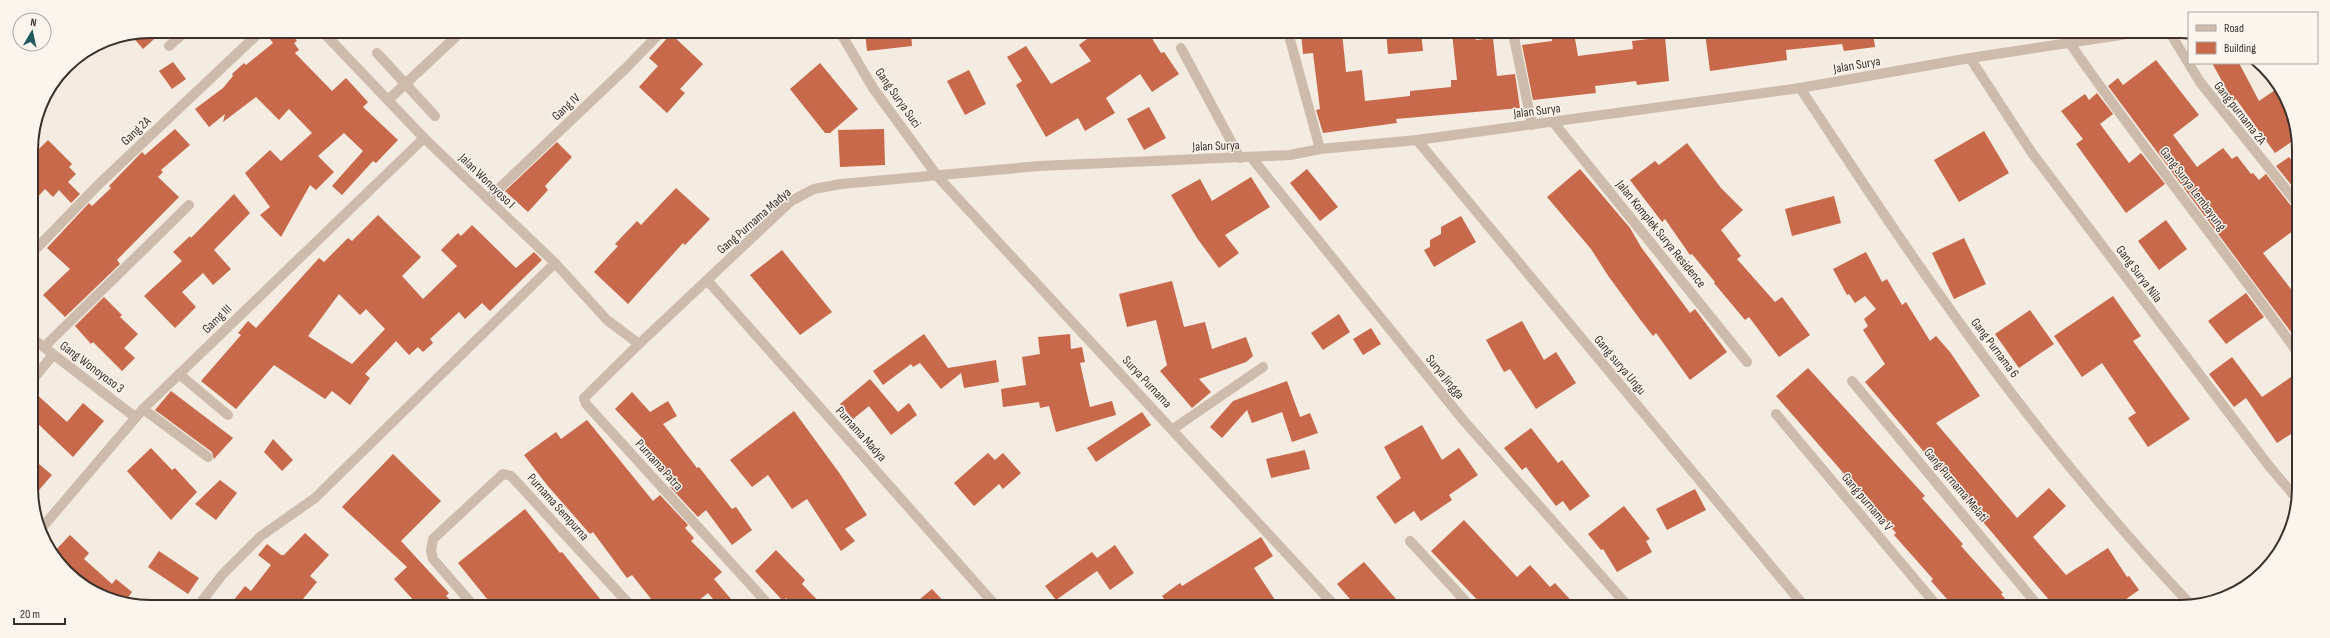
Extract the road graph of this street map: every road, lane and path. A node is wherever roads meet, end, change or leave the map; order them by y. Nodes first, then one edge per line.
1 (178, 38) edge
2 (254, 38) edge
3 (332, 38) edge
4 (454, 38) edge
5 (655, 38) edge
6 (844, 38) edge
7 (1290, 38) edge
8 (1514, 38) edge
9 (2098, 38) edge
10 (2173, 38) edge
11 (2069, 42) junction
12 (169, 46) dead end
13 (1181, 48) dead end
14 (377, 53) dead end
15 (1970, 58) junction
16 (2188, 62) edge
17 (2189, 64) edge
18 (405, 84) junction
19 (1800, 88) junction
20 (388, 100) junction
21 (435, 116) dead end
22 (1554, 123) junction
23 (1532, 125) junction
24 (424, 138) junction
25 (1417, 140) junction
26 (1320, 149) junction
27 (1251, 157) junction
28 (1240, 158) junction
29 (938, 176) junction
30 (2292, 198) edge
31 (488, 199) junction
32 (189, 205) dead end
33 (38, 247) edge
34 (555, 263) junction
35 (707, 280) junction
36 (38, 342) edge
37 (639, 344) junction
38 (2292, 345) edge
39 (44, 347) junction
40 (53, 355) junction
41 (1747, 362) dead end
42 (1263, 367) dead end
43 (38, 373) edge
44 (179, 374) junction
45 (1852, 381) dead end
46 (143, 409) junction
47 (1776, 414) dead end
48 (228, 415) dead end
49 (135, 417) junction
50 (1173, 429) junction
51 (208, 457) dead end
52 (2292, 493) edge
53 (45, 524) edge
54 (1410, 541) dead end
55 (203, 600) edge
56 (469, 600) edge
57 (625, 600) edge
58 (764, 600) edge
59 (991, 600) edge
60 (1330, 600) edge
61 (1464, 600) edge
62 (1623, 600) edge
63 (1799, 600) edge
64 (1933, 600) edge
65 (2033, 600) edge
66 (2186, 600) edge

1 - 12 street
2 - 33 street, Gang 2A
3 - 20 street, Jalan Wonoyoso I
4 - 18 street
5 - 31 street, Gang IV
6 - 29 street, Gang Surya Suci
7 - 26 street
8 - 23 street
9 - 11 street, Jalan Surya
10 - 16 street, Gang purnama 2A
11 - 15 street, Jalan Surya
11 - 38 street, Gang Surya Lembayung
13 - 28 street
14 - 18 street
15 - 19 street, Jalan Surya
15 - 52 street, Gang Surya Nila
17 - 30 street, Gang purnama 2A
18 - 20 street
18 - 21 street
19 - 22 street, Jalan Surya
19 - 66 street, Gang Purnama 6
20 - 24 street, Jalan Wonoyoso I
22 - 23 street, Jalan Surya
22 - 41 street, Jalan Komplek Surya Residence
23 - 25 street, Jalan Surya
24 - 31 street, Jalan Wonoyoso I
24 - 44 street, Gamg III
25 - 26 street, Jalan Surya
25 - 63 street, Gang surya Ungu
26 - 27 street, Jalan Surya
27 - 28 street, Jalan Surya
27 - 62 street, Surya Jingga
28 - 29 street, Jalan Surya
29 - 35 street, Gang Purnama Madya
29 - 50 street, Surya Purnama
31 - 34 street, Jalan Wonoyoso I
32 - 39 street
34 - 37 street, Jalan Wonoyoso I
34 - 55 street
35 - 37 street, Gang Purnama Madya
35 - 59 street, Purnama Madya
36 - 39 street, Gang Wonoyoso 3
37 - 58 street, Purnama Patra
39 - 40 street, Gang Wonoyoso 3
40 - 43 street
40 - 49 street, Gang Wonoyoso 3
42 - 50 street
44 - 46 street, Gamg III
44 - 48 street
45 - 65 street, Gang Purnama Melati
46 - 49 street, Gamg III
46 - 51 street
47 - 64 street, Gang purnama V
49 - 53 street, Gamg III
50 - 60 street, Surya Purnama
54 - 61 street
56 - 57 street, Purnama Sempurna

